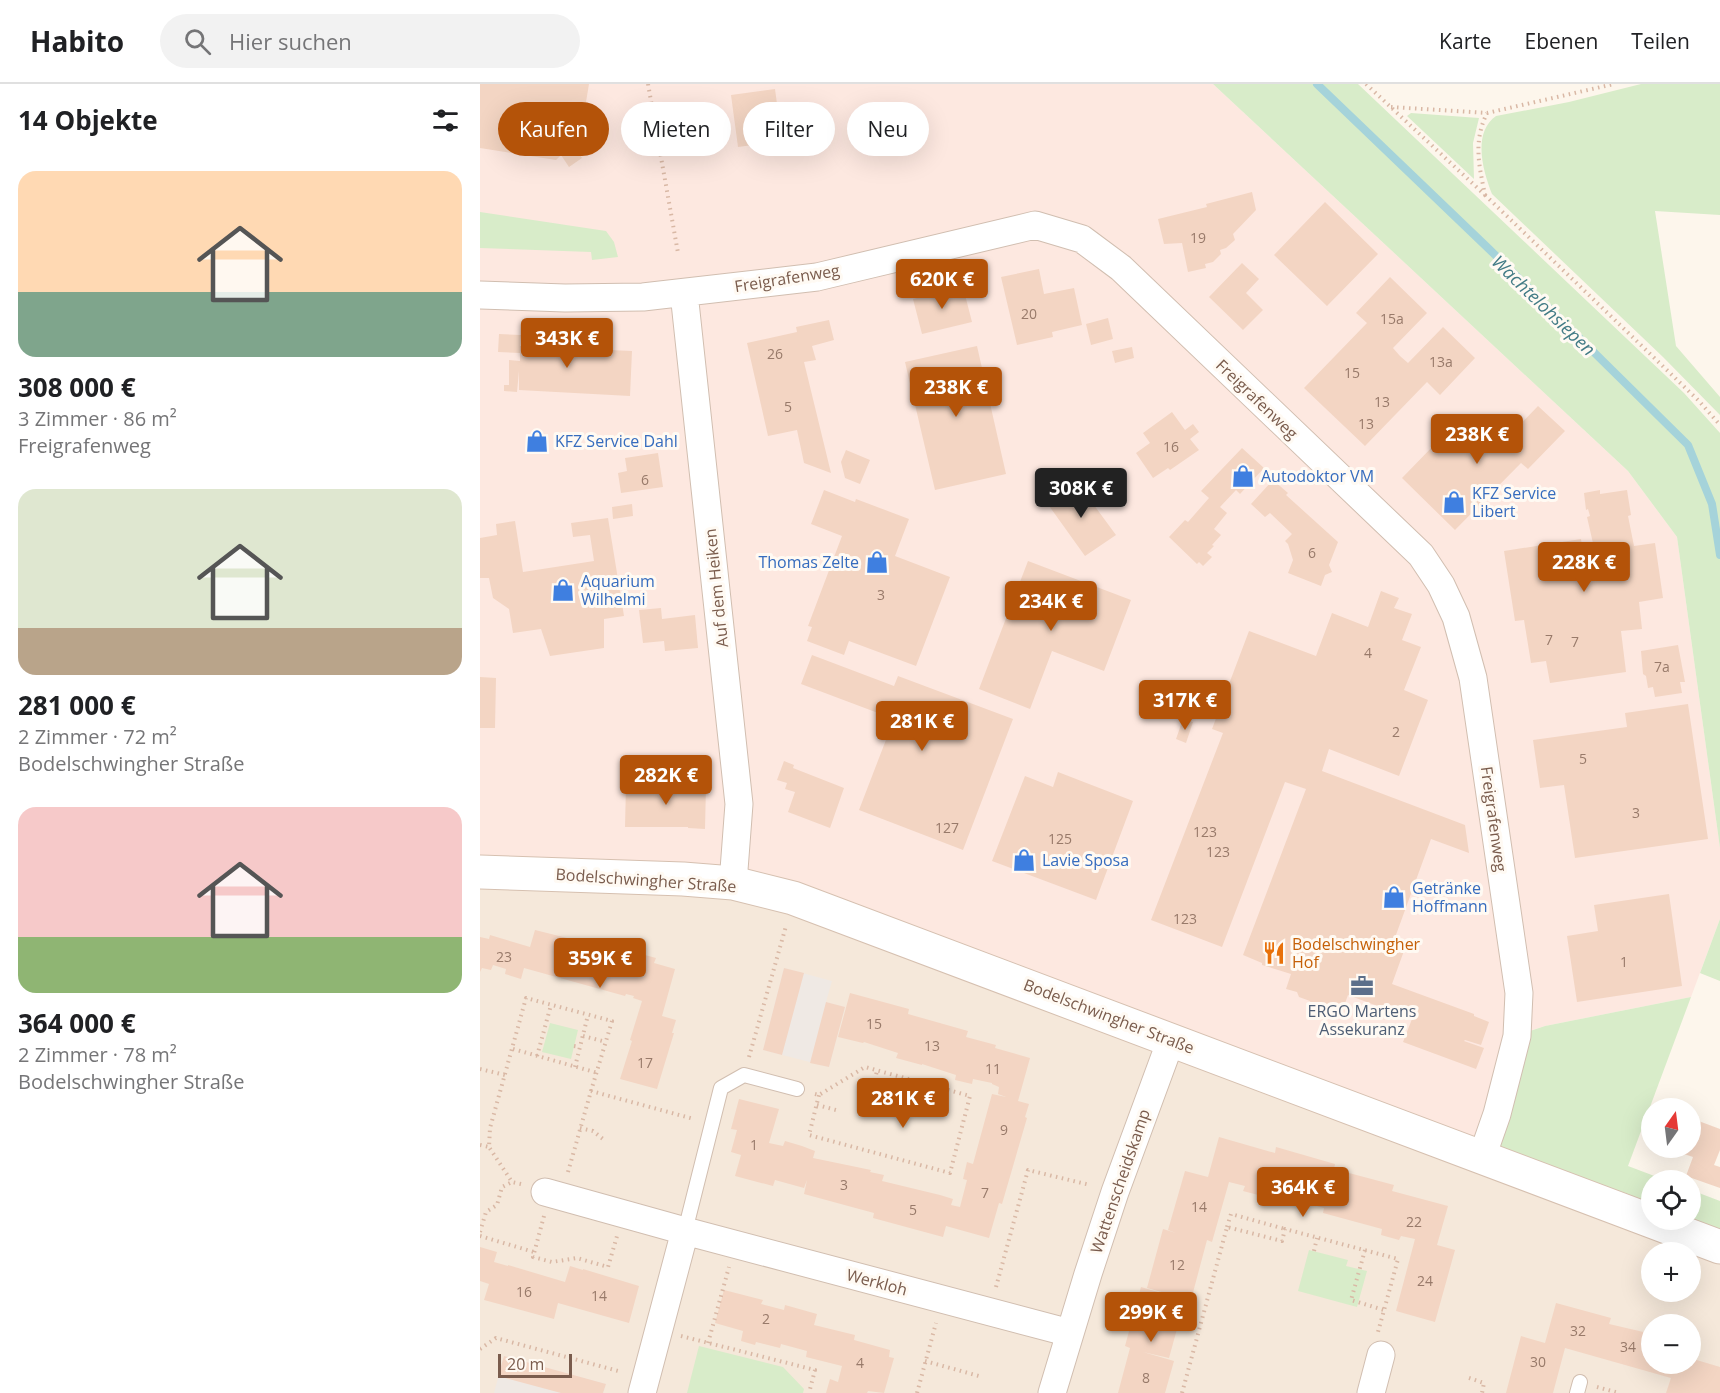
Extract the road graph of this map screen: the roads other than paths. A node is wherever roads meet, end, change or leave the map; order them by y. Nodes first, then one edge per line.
1 (684, 293) junction
2 (480, 295) edge
3 (480, 872) edge
4 (734, 883) junction
5 (1171, 1040) junction
6 (796, 1089) road end
7 (1482, 1157) junction
8 (545, 1200) road end
9 (685, 1231) junction
10 (1720, 1247) edge
11 (1070, 1333) junction
12 (1381, 1355) road end
13 (644, 1386) edge
14 (1052, 1393) edge
15 (1371, 1393) edge

1 - 2 street, Freigrafenweg
1 - 4 street, Auf dem Heiken
1 - 7 street, Freigrafenweg
3 - 4 street, Bodelschwingher Straße
4 - 5 street, Bodelschwingher Straße
5 - 7 street, Bodelschwingher Straße
5 - 11 street, Wattenscheidskamp
6 - 9 lane
7 - 10 street, Bodelschwingher Straße
8 - 9 street, Werkloh
9 - 11 street, Werkloh
9 - 13 street
11 - 14 street, Wattenscheidskamp
12 - 15 street

